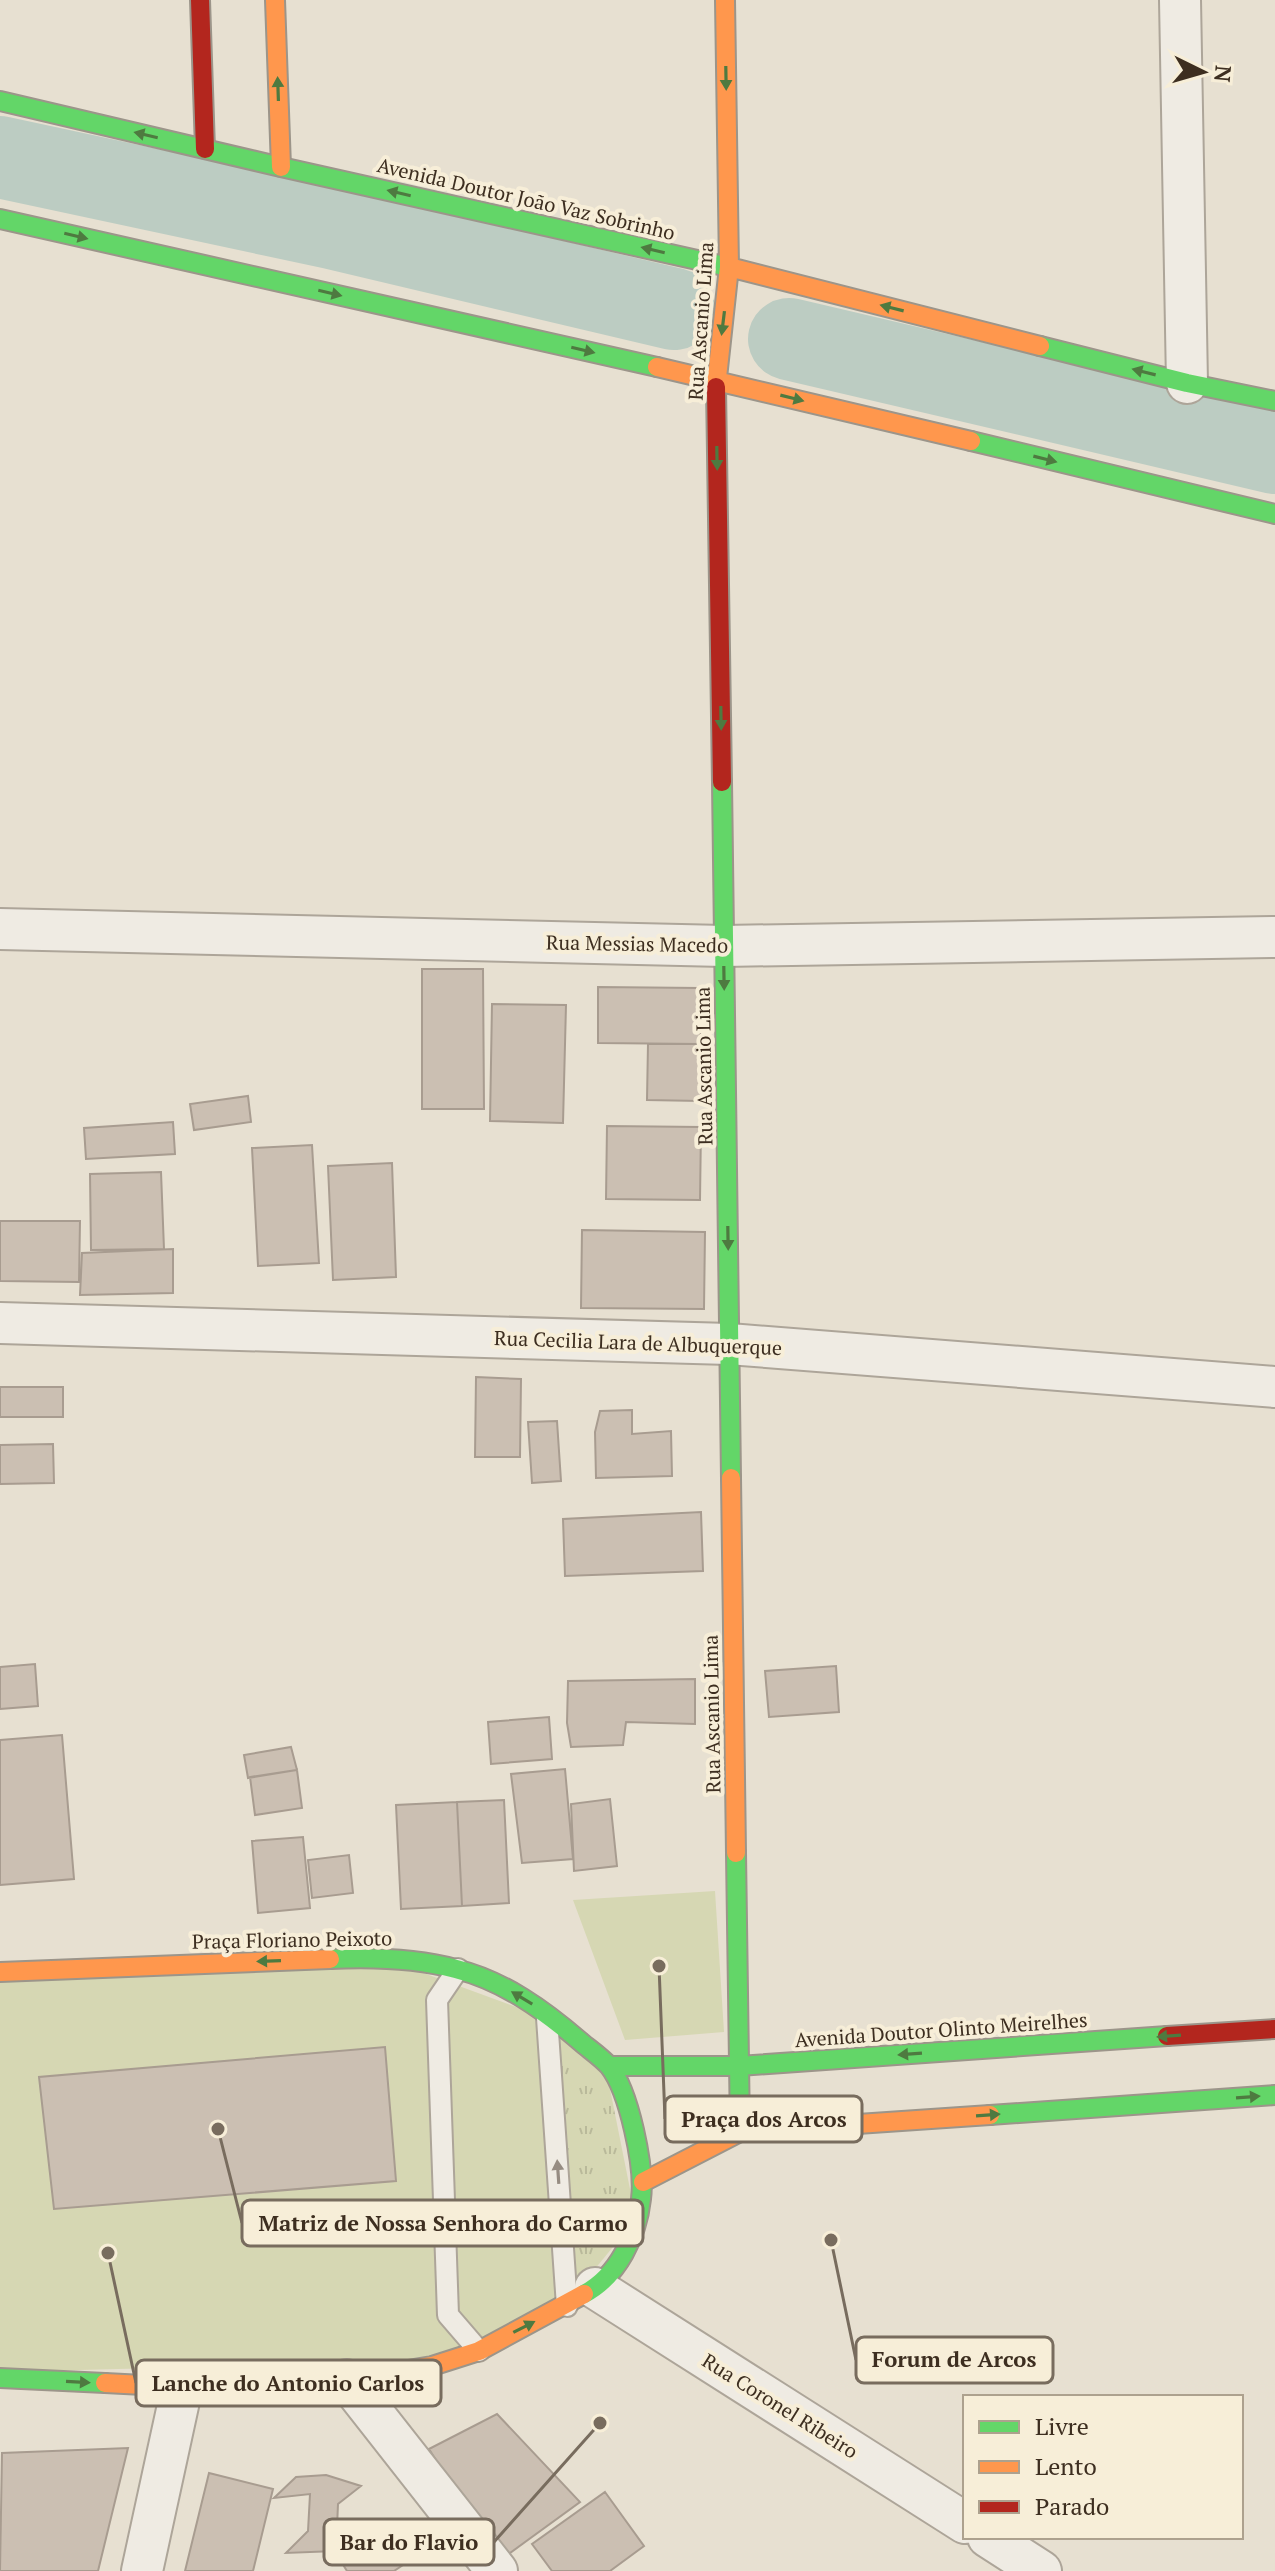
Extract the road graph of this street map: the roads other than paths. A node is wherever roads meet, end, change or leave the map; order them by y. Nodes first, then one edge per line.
1 (200, 0) edge
2 (275, 0) edge
3 (725, 0) edge
4 (1180, 0) edge
5 (0, 101) edge
6 (205, 149) junction
7 (281, 167) junction
8 (0, 219) edge
9 (729, 267) junction
10 (716, 380) junction
11 (1187, 383) junction
12 (1275, 401) edge
13 (1275, 514) edge
14 (0, 929) edge
15 (1275, 937) edge
16 (724, 946) junction
17 (0, 1323) edge
18 (729, 1344) junction
19 (1275, 1387) edge
20 (458, 1969) junction
21 (0, 1972) edge
22 (547, 2013) junction
23 (1275, 2029) edge
24 (609, 2066) junction
25 (739, 2066) junction
26 (1275, 2095) edge
27 (740, 2132) junction
28 (643, 2182) junction
29 (581, 2297) junction
30 (479, 2351) junction
31 (0, 2378) edge
32 (347, 2380) junction
33 (182, 2387) junction
34 (963, 2522) edge
35 (991, 2539) edge
36 (142, 2571) edge
37 (497, 2571) edge
38 (1041, 2571) edge

1 - 6 street
7 -> 2 street
3 -> 9 street, Rua Ascanio Lima
4 - 11 street
6 -> 5 street, Avenida Doutor João Vaz Sobrinho
6 - 7 street, Avenida Doutor João Vaz Sobrinho
9 -> 7 street, Avenida Doutor João Vaz Sobrinho
8 -> 10 street
9 -> 10 street, Rua Ascanio Lima
11 -> 9 street, Avenida Doutor João Vaz Sobrinho
10 -> 13 street
10 -> 16 street, Rua Ascanio Lima
11 - 12 street, Avenida Doutor João Vaz Sobrinho
14 - 16 street, Rua Messias Macedo
15 - 16 street, Rua Messias Macedo
16 -> 18 street, Rua Ascanio Lima
17 - 18 street, Rua Cecilia Lara de Albuquerque
18 - 19 street, Rua Cecilia Lara de Albuquerque
18 - 25 street, Rua Ascanio Lima
20 -> 21 street, Praça Floriano Peixoto
22 -> 20 street, Praça Floriano Peixoto
20 - 30 lane
22 - 24 street, Praça Floriano Peixoto
29 -> 22 lane
23 -> 25 street, Avenida Doutor Olinto Meirelhes
24 - 25 street, Avenida Doutor Olinto Meirelhes
24 - 28 street, Praça Floriano Peixoto
25 - 27 street, Rua Ascanio Lima
27 -> 26 street
27 - 28 street
28 - 29 street, Praça Floriano Peixoto
30 -> 29 street, Praça Floriano Peixoto
29 - 34 street, Rua Coronel Ribeiro
30 - 32 street, Praça Floriano Peixoto
31 -> 33 street, Praça Floriano Peixoto
32 - 33 street, Praça Floriano Peixoto
32 - 37 street
33 - 36 street
35 - 38 street

